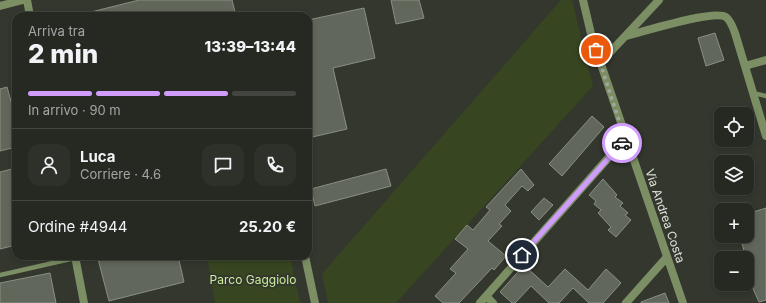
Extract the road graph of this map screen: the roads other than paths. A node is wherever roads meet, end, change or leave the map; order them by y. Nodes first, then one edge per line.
1 (23, 0) edge
2 (27, 0) edge
3 (582, 0) edge
4 (660, 0) edge
5 (0, 6) edge
6 (29, 12) edge
7 (626, 36) junction
8 (766, 60) edge
9 (600, 62) junction
10 (745, 66) junction
11 (753, 93) junction
12 (766, 96) edge
13 (766, 136) edge
14 (625, 139) junction
15 (667, 258) junction
16 (62, 260) edge
17 (76, 260) edge
18 (306, 260) edge
19 (0, 275) edge
20 (486, 296) junction
21 (84, 303) edge
22 (315, 303) edge
23 (480, 303) edge
24 (493, 303) edge
25 (626, 303) edge
26 (683, 303) edge

1 - 5 street
2 - 6 street
3 - 9 street, Via Andrea Costa
4 - 7 street
7 - 9 street
7 - 10 street
8 - 10 street
9 - 14 street, Via Andrea Costa
10 - 11 street
11 - 12 lane
11 - 13 street
14 - 15 street, Via Andrea Costa
14 - 20 street
15 - 25 street
15 - 26 street, Via Andrea Costa
16 - 19 lane
17 - 21 street
18 - 22 street
20 - 23 street
20 - 24 street

